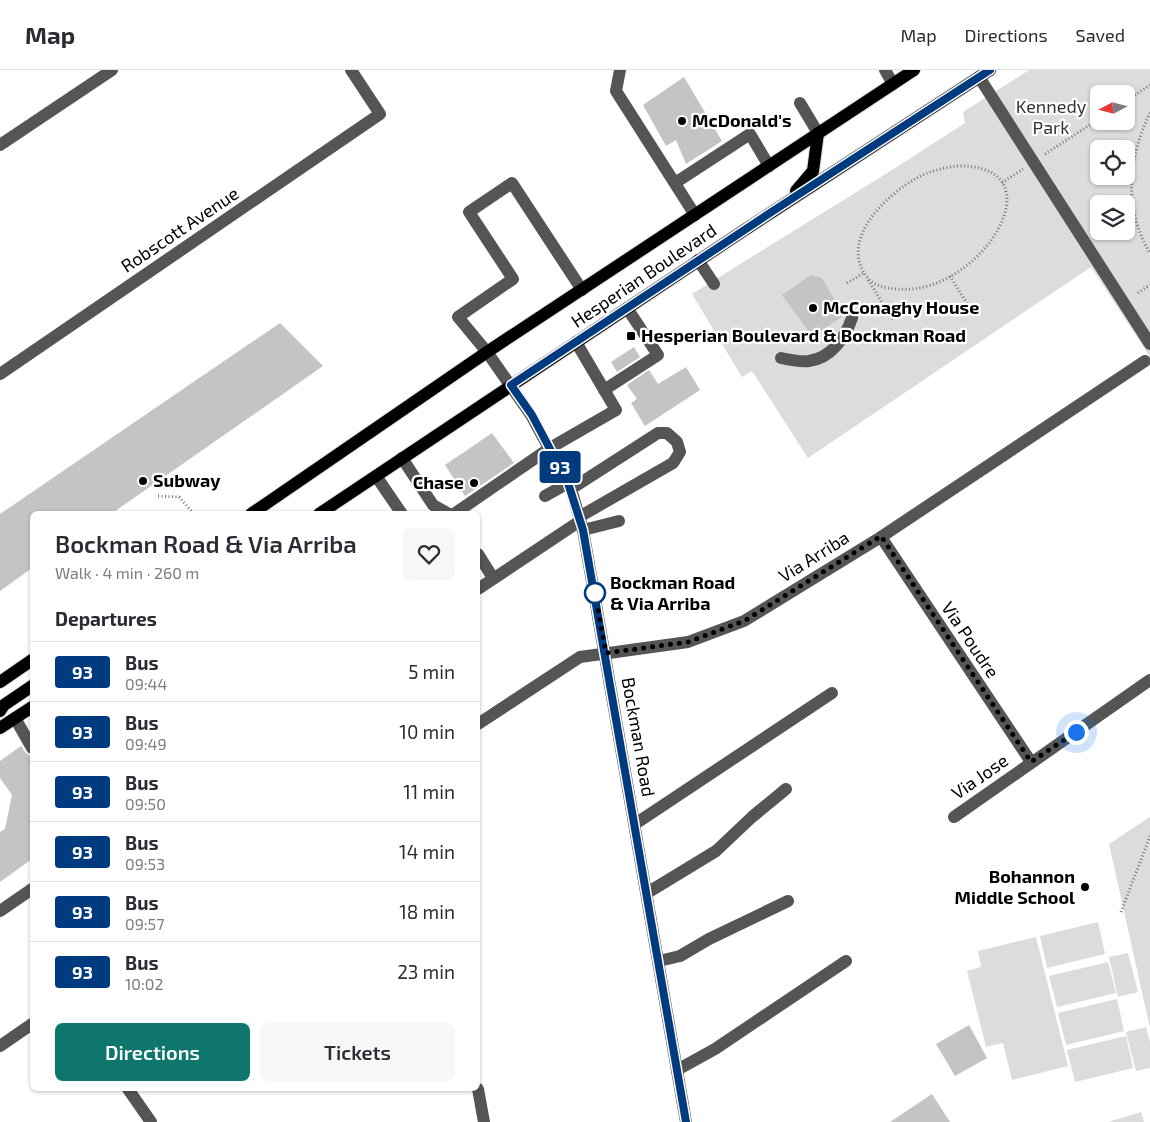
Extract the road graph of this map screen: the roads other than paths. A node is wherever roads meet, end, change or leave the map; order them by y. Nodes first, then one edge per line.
1 (112, 70) edge
2 (351, 70) edge
3 (620, 70) edge
4 (884, 70) edge
5 (914, 70) edge
6 (990, 70) edge
7 (979, 77) junction
8 (893, 84) junction
9 (800, 103) dead end
10 (818, 133) junction
11 (0, 145) edge
12 (768, 166) junction
13 (675, 183) junction
14 (788, 201) junction
15 (695, 215) junction
16 (698, 260) junction
17 (714, 284) dead end
18 (582, 290) junction
19 (627, 308) junction
20 (852, 318) dead end
21 (576, 342) junction
22 (1150, 344) edge
23 (487, 352) junction
24 (781, 358) dead end
25 (1146, 360) dead end
26 (0, 374) edge
27 (511, 385) junction
28 (604, 390) junction
29 (550, 448) junction
30 (402, 458) junction
31 (376, 476) junction
32 (569, 486) junction
33 (545, 496) dead end
34 (255, 511) edge
35 (324, 511) edge
36 (400, 511) edge
37 (444, 511) edge
38 (458, 511) edge
39 (619, 521) dead end
40 (581, 523) junction
41 (881, 536) junction
42 (480, 557) edge
43 (493, 578) junction
44 (480, 588) edge
45 (606, 653) junction
46 (30, 661) edge
47 (1150, 680) edge
48 (0, 682) edge
49 (30, 687) edge
50 (832, 693) dead end
51 (30, 708) edge
52 (0, 711) edge
53 (15, 718) junction
54 (480, 723) edge
55 (0, 728) edge
56 (30, 744) edge
57 (1031, 762) junction
58 (786, 789) dead end
59 (954, 817) dead end
60 (635, 824) junction
61 (30, 891) edge
62 (647, 894) junction
63 (788, 901) dead end
64 (0, 911) edge
65 (659, 961) junction
66 (846, 961) dead end
67 (30, 1025) edge
68 (0, 1046) edge
69 (677, 1070) junction
70 (129, 1091) edge
71 (478, 1091) edge
72 (151, 1122) edge
73 (484, 1122) edge
74 (686, 1122) edge

1 - 11 street
2 - 26 street, Robscott Avenue
3 - 13 street
4 - 8 street
5 - 8 main road, Hesperian Boulevard
6 - 7 main road, Hesperian Boulevard
7 - 14 main road, Hesperian Boulevard
7 - 22 street
8 - 10 main road, Hesperian Boulevard
9 - 10 street
10 - 12 main road, Hesperian Boulevard
10 - 14 main road
12 - 13 street
12 - 15 main road, Hesperian Boulevard
13 - 15 street
14 - 16 main road, Hesperian Boulevard
15 - 18 main road, Hesperian Boulevard
16 - 17 street
16 - 19 main road, Hesperian Boulevard
18 - 23 main road, Hesperian Boulevard
18 - 23 street, Bockman Road
19 - 21 main road, Hesperian Boulevard
19 - 28 street
20 - 24 street
21 - 27 main road, Hesperian Boulevard
21 - 28 street
23 - 27 street, Bockman Road
23 - 34 main road, Hesperian Boulevard
25 - 41 street, Via Arriba
27 - 29 street, Bockman Road
27 - 30 main road, Hesperian Boulevard
28 - 29 street
29 - 32 street, Bockman Road
29 - 38 street
30 - 31 main road, Hesperian Boulevard
30 - 37 street
31 - 35 main road, Hesperian Boulevard
31 - 36 street
32 - 33 street
32 - 40 street, Bockman Road
32 - 40 street
39 - 40 street
40 - 43 street
40 - 45 street, Bockman Road
41 - 45 street, Via Arriba
41 - 57 street, Via Poudre
42 - 43 street
43 - 44 street
45 - 54 street, Via Arriba
45 - 60 street, Bockman Road
46 - 48 main road
47 - 57 street, Via Jose
49 - 52 main road
50 - 60 street
51 - 53 main road
53 - 55 main road
53 - 56 street
57 - 59 street, Via Jose
58 - 62 street
60 - 62 street, Bockman Road
61 - 64 street
62 - 65 street, Bockman Road
63 - 65 street
65 - 69 street, Bockman Road
66 - 69 street
67 - 68 street
69 - 74 street, Bockman Road
70 - 72 street
71 - 73 street

